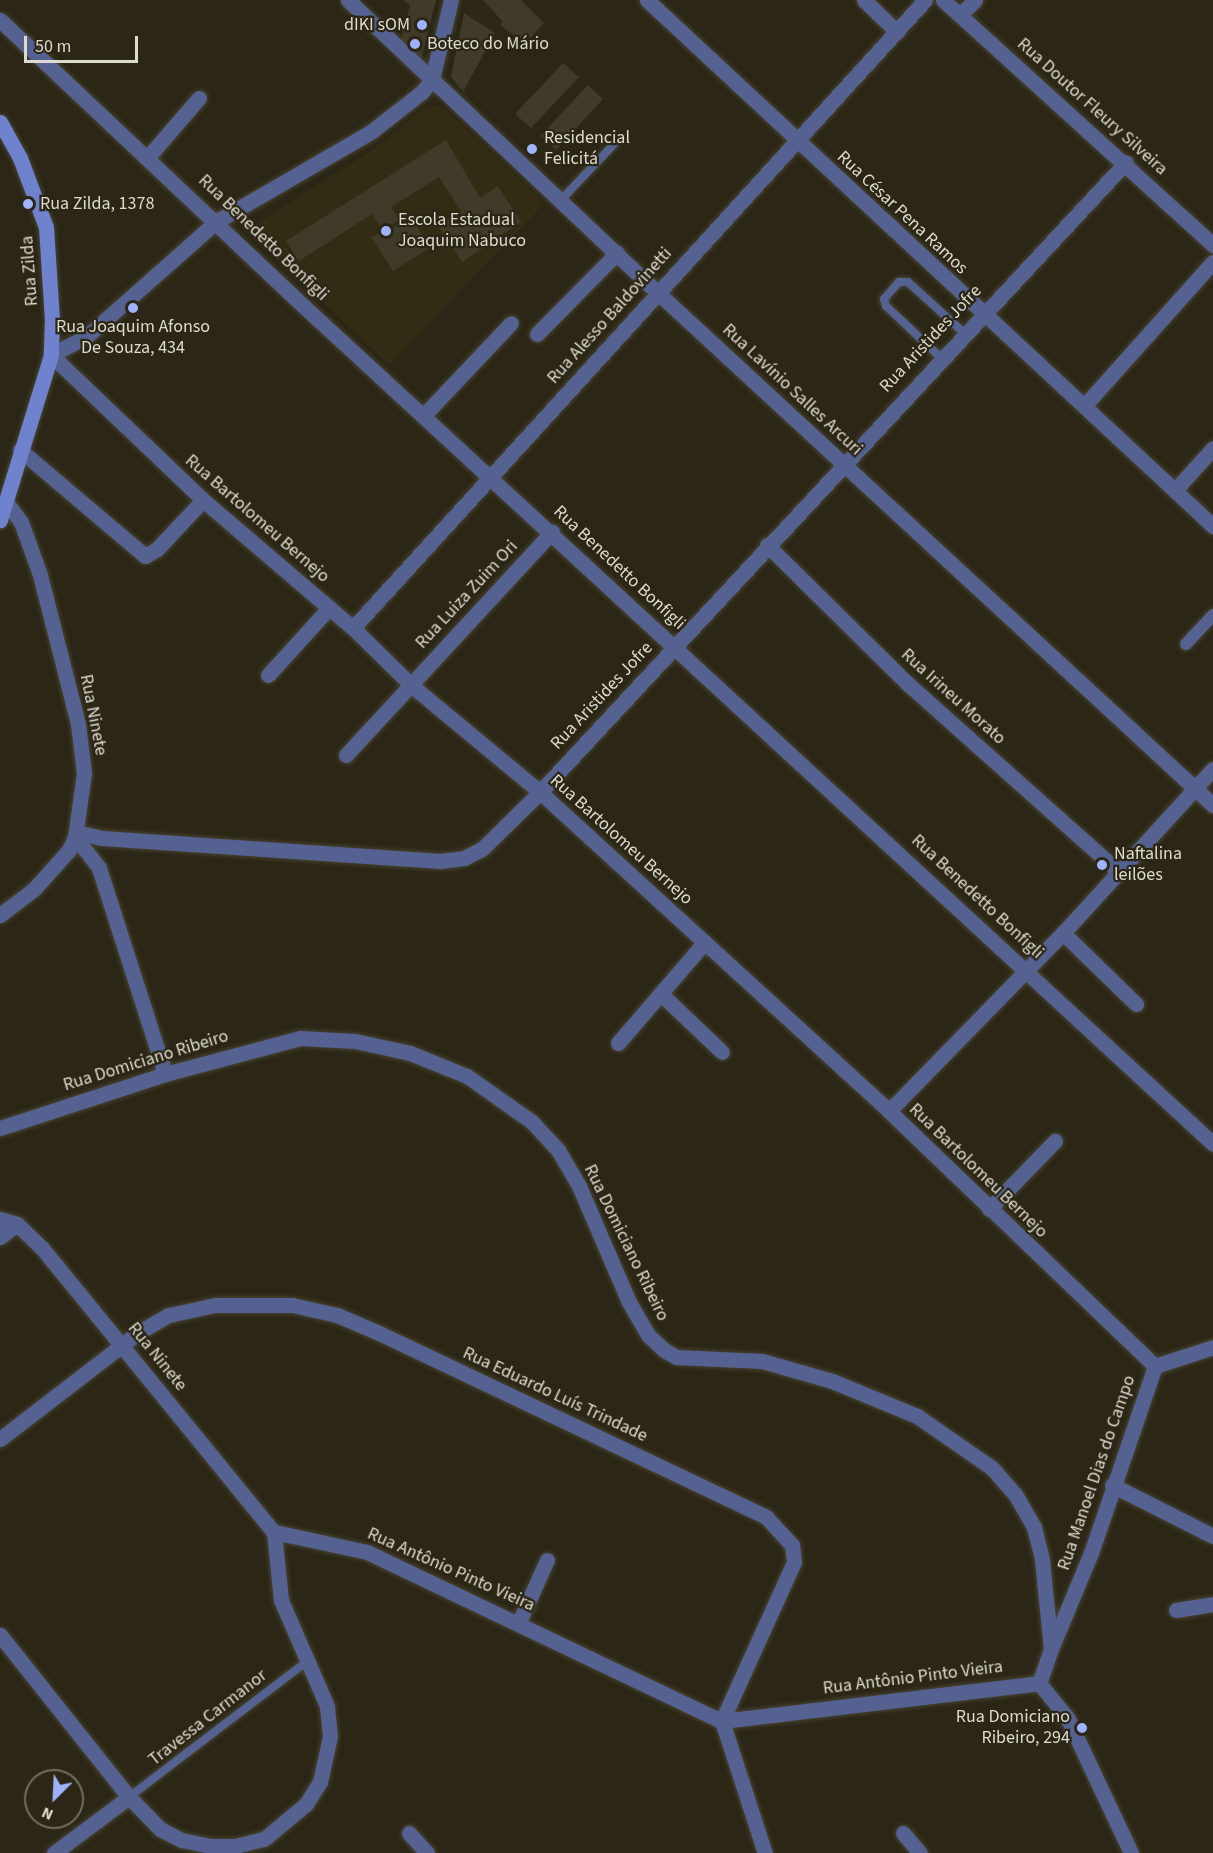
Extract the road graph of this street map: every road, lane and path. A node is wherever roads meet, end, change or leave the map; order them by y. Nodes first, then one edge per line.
1 (348, 0) edge
2 (451, 0) edge
3 (647, 0) edge
4 (864, 0) edge
5 (925, 0) edge
6 (943, 0) edge
7 (975, 0) edge
8 (961, 15) junction
9 (0, 20) edge
10 (897, 32) junction
11 (432, 79) junction
12 (199, 98) dead end
13 (0, 122) edge
14 (796, 142) junction
15 (615, 144) dead end
16 (148, 157) junction
17 (1126, 162) junction
18 (561, 201) junction
19 (217, 221) junction
20 (1213, 245) edge
21 (617, 253) junction
22 (1213, 262) edge
23 (657, 292) junction
24 (981, 313) junction
25 (511, 323) dead end
26 (963, 332) junction
27 (537, 334) dead end
28 (51, 355) junction
29 (940, 357) junction
30 (1085, 405) junction
31 (425, 414) junction
32 (1213, 448) edge
33 (20, 450) junction
34 (842, 463) junction
35 (492, 476) junction
36 (1176, 489) junction
37 (203, 500) junction
38 (6, 502) junction
39 (0, 520) edge
40 (1213, 526) edge
41 (552, 532) junction
42 (767, 545) junction
43 (329, 608) junction
44 (1213, 615) edge
45 (353, 628) junction
46 (1186, 644) dead end
47 (675, 646) junction
48 (268, 675) dead end
49 (411, 685) junction
50 (346, 754) dead end
51 (1213, 769) edge
52 (1195, 788) junction
53 (540, 792) junction
54 (1213, 805) edge
55 (75, 834) junction
56 (1118, 871) junction
57 (0, 915) edge
58 (1063, 933) junction
59 (705, 942) junction
60 (1028, 970) junction
61 (661, 994) junction
62 (1136, 1004) dead end
63 (618, 1043) dead end
64 (722, 1052) dead end
65 (165, 1074) junction
66 (889, 1111) junction
67 (0, 1128) edge
68 (1055, 1141) dead end
69 (1213, 1144) edge
70 (989, 1209) junction
71 (0, 1219) edge
72 (17, 1224) junction
73 (0, 1237) edge
74 (123, 1346) junction
75 (1213, 1347) edge
76 (1155, 1366) junction
77 (0, 1439) edge
78 (1112, 1485) junction
79 (274, 1532) junction
80 (1213, 1536) edge
81 (548, 1560) dead end
82 (1213, 1604) edge
83 (1176, 1610) dead end
84 (519, 1622) junction
85 (0, 1635) edge
86 (1051, 1649) junction
87 (306, 1662) junction
88 (1039, 1683) junction
89 (722, 1721) junction
90 (129, 1797) junction
91 (409, 1833) dead end
92 (903, 1833) dead end
93 (54, 1853) edge
94 (427, 1853) edge
95 (765, 1853) edge
96 (920, 1853) edge
97 (1131, 1853) edge

1 - 11 street, Rua Lavínio Salles Arcuri
2 - 11 street
3 - 14 street, Rua César Pena Ramos
4 - 10 street
5 - 10 street
6 - 8 street, Rua Doutor Fleury Silveira
7 - 8 street
8 - 17 street, Rua Doutor Fleury Silveira
9 - 16 street, Rua Benedetto Bonfigli
10 - 14 street, Rua Alesso Baldovinetti
11 - 18 street, Rua Lavínio Salles Arcuri
11 - 19 street
12 - 16 street
13 - 28 main road, Rua Zilda
14 - 23 street, Rua Alesso Baldovinetti
14 - 24 street, Rua César Pena Ramos
15 - 18 lane
16 - 19 street, Rua Benedetto Bonfigli
17 - 20 street, Rua Doutor Fleury Silveira
17 - 24 street, Rua Aristides Jofre
18 - 21 street, Rua Lavínio Salles Arcuri
19 - 28 street
19 - 31 street, Rua Benedetto Bonfigli
21 - 23 street, Rua Lavínio Salles Arcuri
21 - 27 street
22 - 30 street
23 - 34 street, Rua Lavínio Salles Arcuri
23 - 35 street, Rua Alesso Baldovinetti
24 - 26 street, Rua Aristides Jofre
24 - 30 street, Rua César Pena Ramos
25 - 31 street
26 - 29 street, Rua Aristides Jofre
26 - 29 lane
28 - 33 main road, Rua Zilda
28 - 37 street, Rua Bartolomeu Bernejo
29 - 34 street, Rua Aristides Jofre
30 - 36 street, Rua César Pena Ramos
31 - 35 street, Rua Benedetto Bonfigli
32 - 36 street
33 - 37 street
33 - 38 main road, Rua Zilda
34 - 42 street, Rua Aristides Jofre
34 - 52 street, Rua Lavínio Salles Arcuri
35 - 41 street, Rua Benedetto Bonfigli
35 - 45 street, Rua Alesso Baldovinetti
36 - 40 street, Rua César Pena Ramos
37 - 43 street, Rua Bartolomeu Bernejo
38 - 39 main road, Rua Zilda
38 - 55 street, Rua Ninete
41 - 47 street, Rua Benedetto Bonfigli
41 - 49 street, Rua Luiza Zuim Ori
42 - 47 street, Rua Aristides Jofre
42 - 56 street, Rua Irineu Morato
43 - 45 street, Rua Bartolomeu Bernejo
43 - 48 street
44 - 46 street
45 - 49 street, Rua Bartolomeu Bernejo
47 - 53 street, Rua Aristides Jofre
47 - 60 street, Rua Benedetto Bonfigli
49 - 50 street, Rua Luiza Zuim Ori
49 - 53 street, Rua Bartolomeu Bernejo
51 - 52 street
52 - 54 street, Rua Lavínio Salles Arcuri
52 - 56 street
53 - 55 street, Rua Aristides Jofre
53 - 59 street, Rua Bartolomeu Bernejo
55 - 57 street, Rua Ninete
55 - 65 street
56 - 58 street
58 - 60 street
58 - 62 street
59 - 61 street
59 - 66 street, Rua Bartolomeu Bernejo
60 - 66 street
60 - 69 street, Rua Benedetto Bonfigli
61 - 63 street
61 - 64 street
65 - 67 street, Rua Domiciano Ribeiro
65 - 86 street, Rua Domiciano Ribeiro
66 - 70 street, Rua Bartolomeu Bernejo
68 - 70 street
70 - 76 street, Rua Bartolomeu Bernejo
71 - 72 street, Rua Ninete
72 - 73 street
72 - 74 street, Rua Ninete
74 - 77 street, Rua Eduardo Luís Trindade
74 - 79 street, Rua Ninete
74 - 89 street, Rua Eduardo Luís Trindade
75 - 76 street, Rua Manoel Dias do Campo
76 - 78 street, Rua Manoel Dias do Campo
78 - 80 street
78 - 86 street, Rua Manoel Dias do Campo
79 - 84 street, Rua Antônio Pinto Vieira
79 - 87 street
81 - 84 street
82 - 83 street
84 - 89 street, Rua Antônio Pinto Vieira
85 - 90 street
86 - 88 street, Rua Domiciano Ribeiro
87 - 90 lane, Travessa Carmanor
87 - 90 street
88 - 89 street, Rua Antônio Pinto Vieira
88 - 97 street
89 - 95 street
90 - 93 street
91 - 94 street
92 - 96 street

